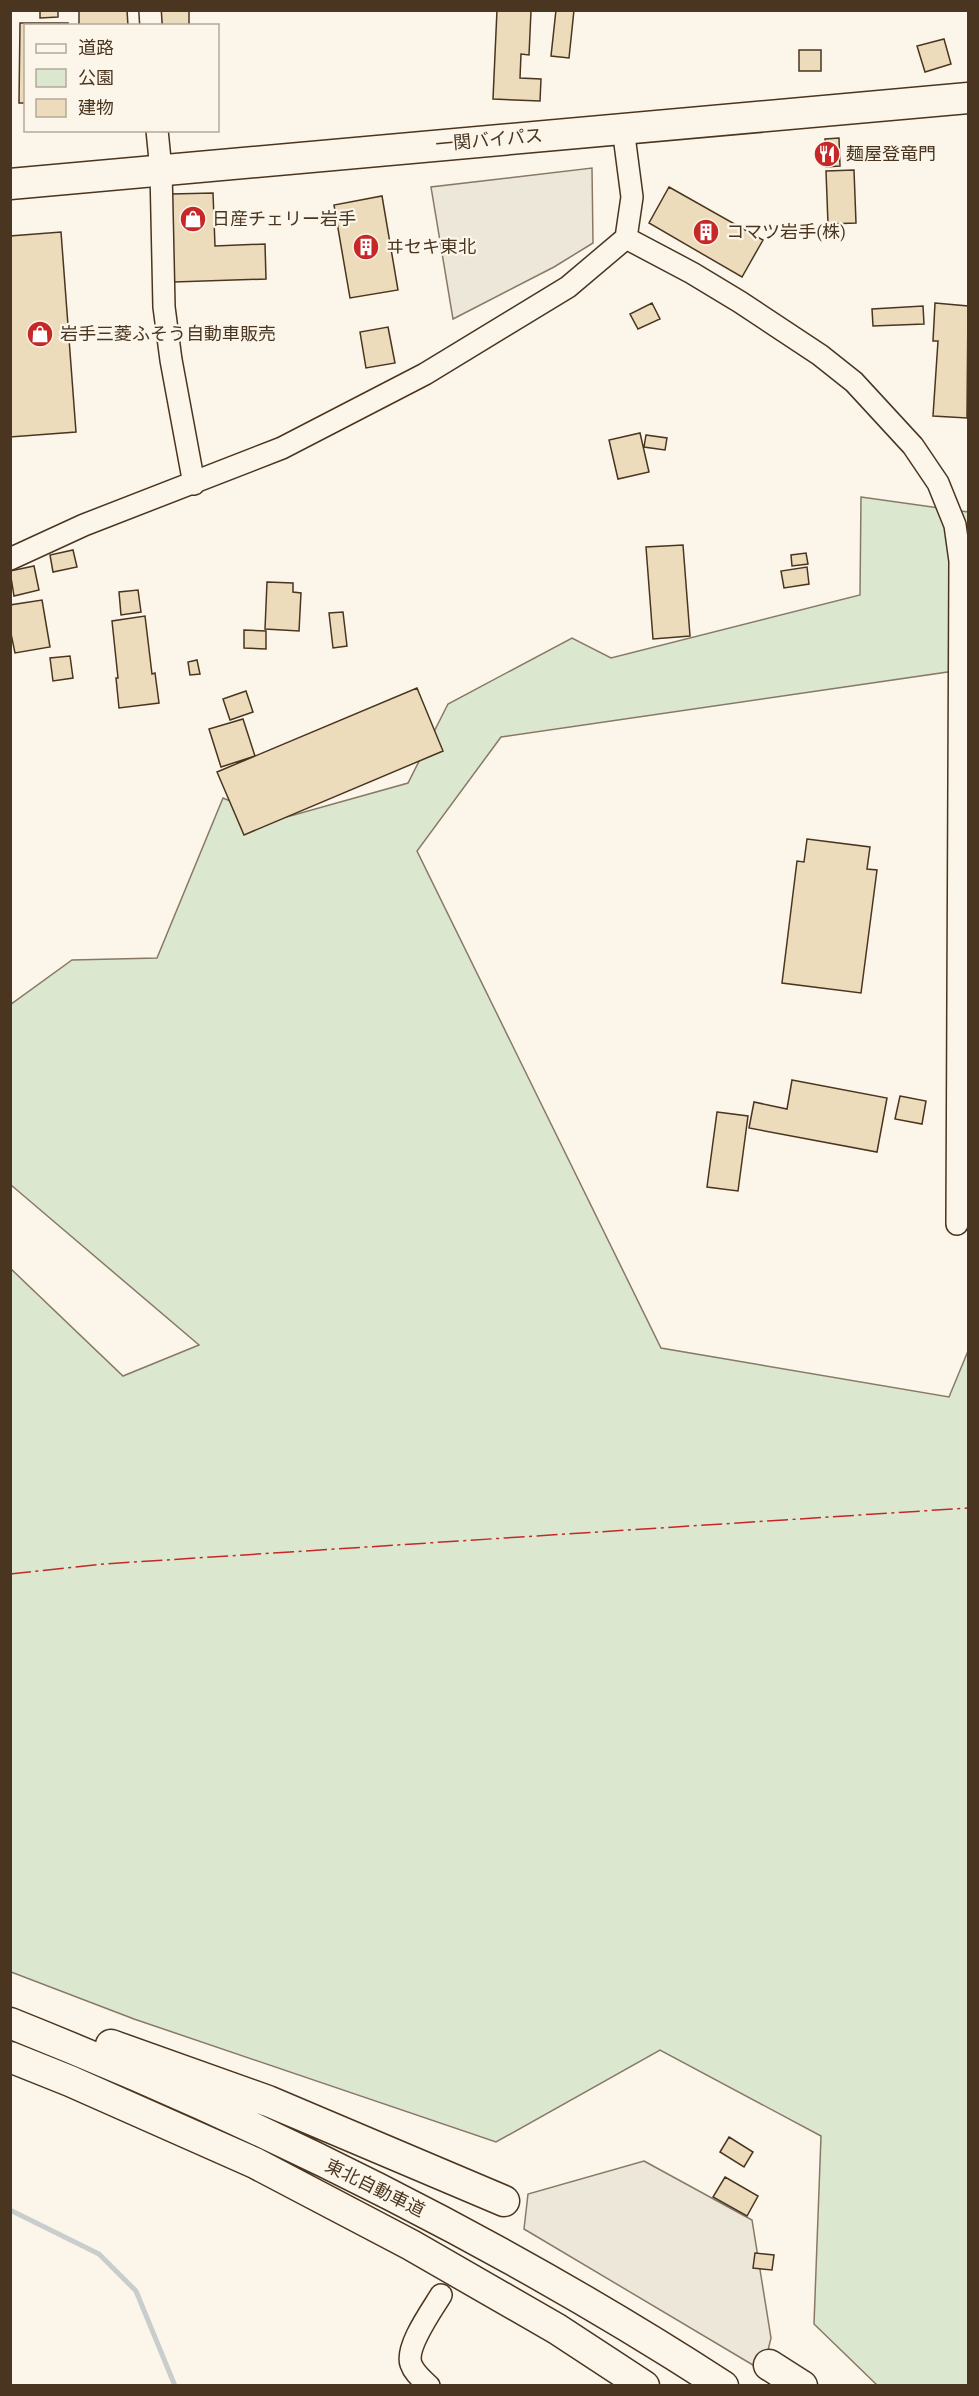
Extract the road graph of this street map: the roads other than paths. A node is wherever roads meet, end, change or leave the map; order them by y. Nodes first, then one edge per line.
1 (969, 98) edge
2 (623, 128) junction
3 (157, 132) edge
4 (161, 170) junction
5 (10, 184) edge
6 (626, 238) junction
7 (194, 484) junction
8 (10, 559) edge
9 (957, 1224) dead end
10 (10, 2014) edge
11 (10, 2023) edge
12 (10, 2057) edge
13 (504, 2200) dead end
14 (441, 2295) dead end
15 (769, 2365) dead end
16 (429, 2385) edge
17 (645, 2385) edge
18 (723, 2385) edge
19 (802, 2385) edge

1 - 2 highway, 一関バイパス
2 - 4 highway, 一関バイパス
2 - 6 street
3 - 4 street
4 - 5 highway, 一関バイパス
4 - 7 street
6 - 7 street
6 - 9 street
7 - 8 street
10 - 13 highway
11 - 18 highway, 東北自動車道
12 - 17 highway, 東北自動車道
14 - 16 street
15 - 19 highway

